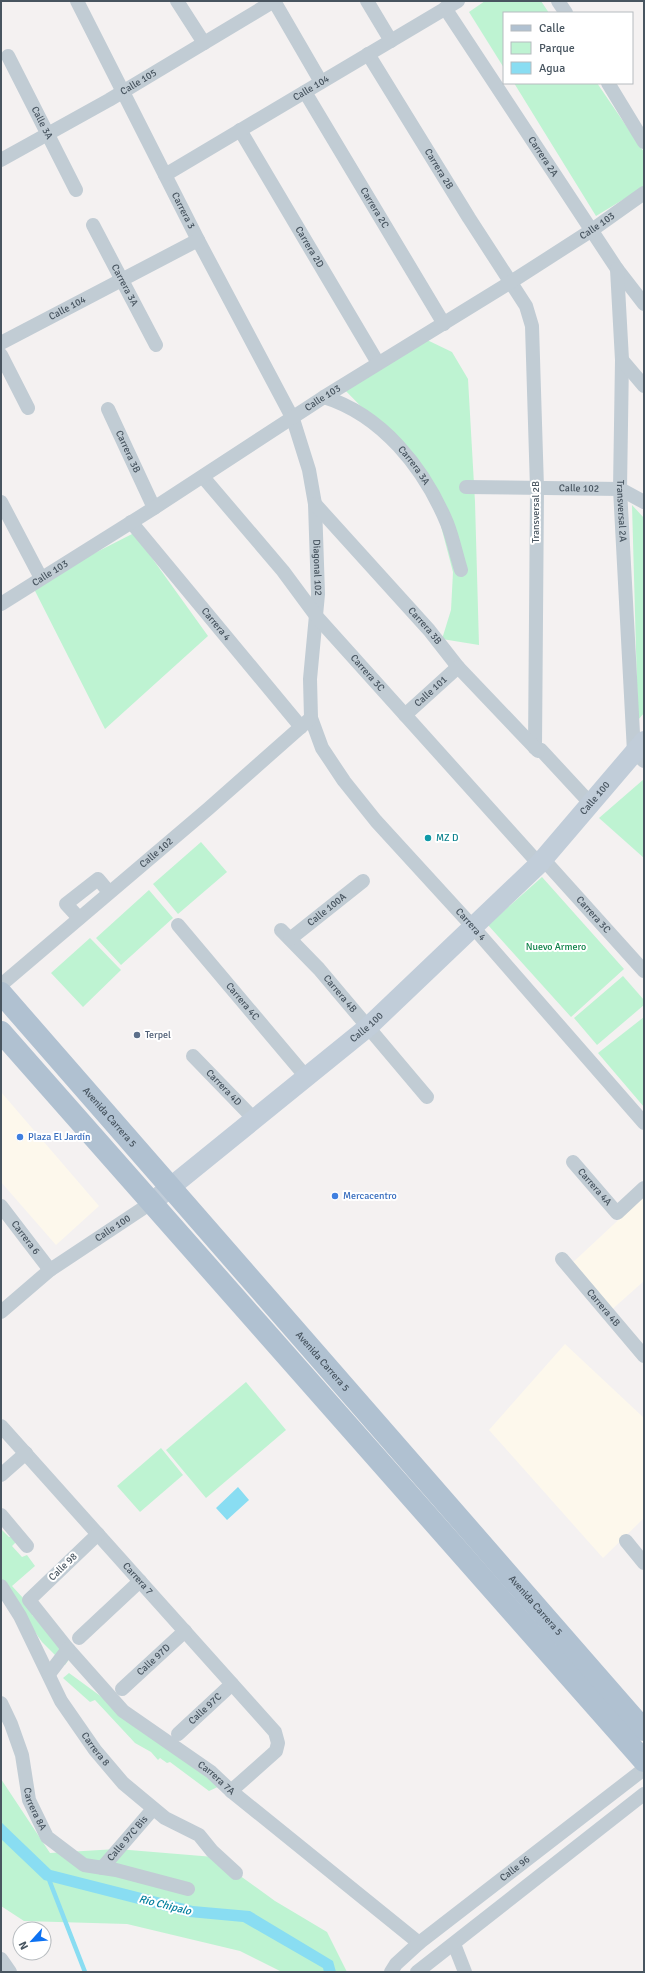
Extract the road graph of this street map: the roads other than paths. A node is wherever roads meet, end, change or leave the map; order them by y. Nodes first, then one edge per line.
1 (77, 1) edge
2 (177, 1) edge
3 (274, 1) edge
4 (367, 1) edge
5 (458, 1) edge
6 (558, 1) edge
7 (445, 8) junction
8 (565, 12) edge
9 (391, 41) junction
10 (204, 43) junction
11 (368, 54) junction
12 (8, 56) dead end
13 (321, 82) junction
14 (609, 84) edge
15 (122, 92) junction
16 (305, 92) junction
17 (240, 130) junction
18 (48, 134) junction
19 (644, 142) edge
20 (1, 160) edge
21 (165, 175) junction
22 (76, 190) dead end
23 (644, 193) edge
24 (93, 225) dead end
25 (592, 230) junction
26 (198, 240) junction
27 (617, 269) junction
28 (122, 280) junction
29 (511, 282) junction
30 (644, 304) edge
31 (444, 324) junction
32 (1, 343) edge
33 (156, 345) dead end
34 (1, 355) edge
35 (622, 360) junction
36 (378, 364) junction
37 (644, 386) edge
38 (324, 397) junction
39 (28, 408) dead end
40 (108, 409) dead end
41 (293, 419) junction
42 (203, 477) junction
43 (466, 487) dead end
44 (537, 488) junction
45 (620, 489) junction
46 (1, 502) edge
47 (644, 502) edge
48 (315, 504) junction
49 (154, 508) junction
50 (131, 522) junction
51 (461, 570) dead end
52 (41, 578) junction
53 (1, 604) edge
54 (317, 616) junction
55 (458, 667) junction
56 (405, 715) junction
57 (306, 723) junction
58 (535, 748) junction
59 (641, 751) edge
60 (589, 807) junction
61 (541, 862) junction
62 (363, 881) dead end
63 (109, 892) junction
64 (79, 918) junction
65 (178, 925) dead end
66 (473, 927) junction
67 (285, 934) joint
68 (644, 971) edge
69 (1, 985) edge
70 (1, 993) edge
71 (368, 1027) junction
72 (1, 1032) edge
73 (194, 1056) dead end
74 (307, 1078) junction
75 (427, 1097) dead end
76 (254, 1119) junction
77 (644, 1123) edge
78 (573, 1162) dead end
79 (170, 1188) junction
80 (644, 1188) edge
81 (151, 1202) junction
82 (1, 1206) edge
83 (562, 1259) dead end
84 (50, 1270) junction
85 (1, 1312) edge
86 (644, 1356) edge
87 (1, 1426) edge
88 (26, 1453) junction
89 (1, 1475) edge
90 (1, 1515) edge
91 (98, 1534) junction
92 (626, 1541) dead end
93 (27, 1546) dead end
94 (644, 1563) edge
95 (140, 1581) junction
96 (1, 1586) edge
97 (29, 1600) joint
98 (185, 1631) junction
99 (80, 1638) dead end
100 (68, 1649) junction
101 (49, 1674) junction
102 (232, 1684) junction
103 (122, 1689) dead end
104 (1, 1703) edge
105 (644, 1730) edge
106 (178, 1734) dead end
107 (644, 1761) edge
108 (644, 1769) edge
109 (231, 1791) junction
110 (644, 1794) edge
111 (153, 1808) junction
112 (102, 1868) junction
113 (236, 1874) dead end
114 (188, 1889) dead end
115 (419, 1943) junction
116 (454, 1944) junction
117 (1, 1959) edge
118 (10, 1972) edge
119 (390, 1972) edge
120 (417, 1972) edge
121 (465, 1972) edge

1 - 15 street, Carrera 3
2 - 10 street
3 - 10 street, Calle 105
3 - 13 street
4 - 9 street
5 - 7 street, Calle 104
6 - 8 street
7 - 9 street, Calle 104
7 - 25 street, Carrera 2A
9 - 11 street, Calle 104
10 - 15 street, Calle 105
11 - 13 street, Calle 104
11 - 29 street, Carrera 2B
12 - 18 street, Calle 3A
13 - 16 street, Calle 104
14 - 19 street
15 - 18 street, Calle 105
15 - 21 street, Carrera 3
16 - 17 street, Calle 104
16 - 31 street, Carrera 2C
17 - 21 street, Calle 104
17 - 36 street, Carrera 2D
18 - 20 street, Calle 105
18 - 22 street, Calle 3A
21 - 26 street, Carrera 3
23 - 25 street, Calle 103
24 - 28 street, Carrera 3A
25 - 27 street, Carrera 2A
25 - 29 street, Calle 103
26 - 28 street, Calle 104
26 - 41 street, Carrera 3
27 - 30 street, Carrera 2A
27 - 35 street, Transversal 2A
28 - 32 street, Calle 104
28 - 33 street, Carrera 3A
29 - 31 street, Calle 103
29 - 44 street, Transversal 2B
31 - 36 street, Calle 103
34 - 39 street
35 - 37 street
35 - 45 street, Transversal 2A
36 - 38 street, Calle 103
38 - 41 street, Calle 103
38 - 51 street, Carrera 3A
40 - 49 street, Carrera 3B
41 - 42 street, Calle 103
41 - 48 street, Diagonal 102
42 - 49 street, Calle 103
42 - 54 street, Carrera 3C
43 - 44 street, Calle 102
44 - 45 street, Calle 102
44 - 58 street, Transversal 2B
45 - 47 street
45 - 59 street, Transversal 2A
46 - 52 street
48 - 54 street, Diagonal 102
48 - 55 street, Carrera 3B
49 - 50 street, Calle 103
50 - 52 street, Calle 103
50 - 57 street, Carrera 4
52 - 53 street, Calle 103
54 - 56 street, Carrera 3C
54 - 57 street, Diagonal 102
55 - 56 street, Calle 101
55 - 58 street, Carrera 3B
56 - 61 street, Carrera 3C
57 - 63 street, Calle 102
57 - 66 street, Carrera 4
58 - 60 street, Carrera 3B
59 - 60 street, Calle 100
60 - 61 street, Calle 100
61 - 66 street, Calle 100
61 - 68 street, Carrera 3C
62 - 67 street, Calle 100A
63 - 64 street, Calle 102
63 - 64 street
64 - 69 street, Calle 102
65 - 74 street, Carrera 4C
66 - 71 street, Calle 100
66 - 77 street, Carrera 4
67 - 71 street, Carrera 4B
70 - 79 main road, Avenida Carrera 5
71 - 74 street, Calle 100
71 - 75 street, Carrera 4B
72 - 81 main road, Avenida Carrera 5
73 - 76 street, Carrera 4D
74 - 76 street, Calle 100
76 - 79 street, Calle 100
78 - 80 street, Carrera 4A
79 - 81 street, Calle 100
79 - 105 main road, Avenida Carrera 5
81 - 84 street, Calle 100
81 - 107 main road, Avenida Carrera 5
82 - 84 street, Carrera 6
83 - 86 street, Carrera 4B
84 - 85 street, Calle 100
87 - 88 street, Carrera 7
88 - 89 street
88 - 91 street, Carrera 7
90 - 93 street
91 - 95 street, Carrera 7
91 - 97 street, Calle 98
92 - 94 street
95 - 98 street, Carrera 7
95 - 99 street
96 - 101 street, Carrera 8
97 - 100 street, Carrera 7A
98 - 102 street, Carrera 7
98 - 103 street, Calle 97D
100 - 101 street
100 - 109 street, Carrera 7A
101 - 111 street, Carrera 8
102 - 106 street, Calle 97C
102 - 109 street, Carrera 7
104 - 112 street, Carrera 8A
108 - 115 street, Calle 96
109 - 115 street, Carrera 7A
110 - 116 street
111 - 112 street, Calle 97C Bis
111 - 113 street, Carrera 8
112 - 114 street, Carrera 8A
115 - 119 street, Calle 96
116 - 120 street
116 - 121 street
117 - 118 street

